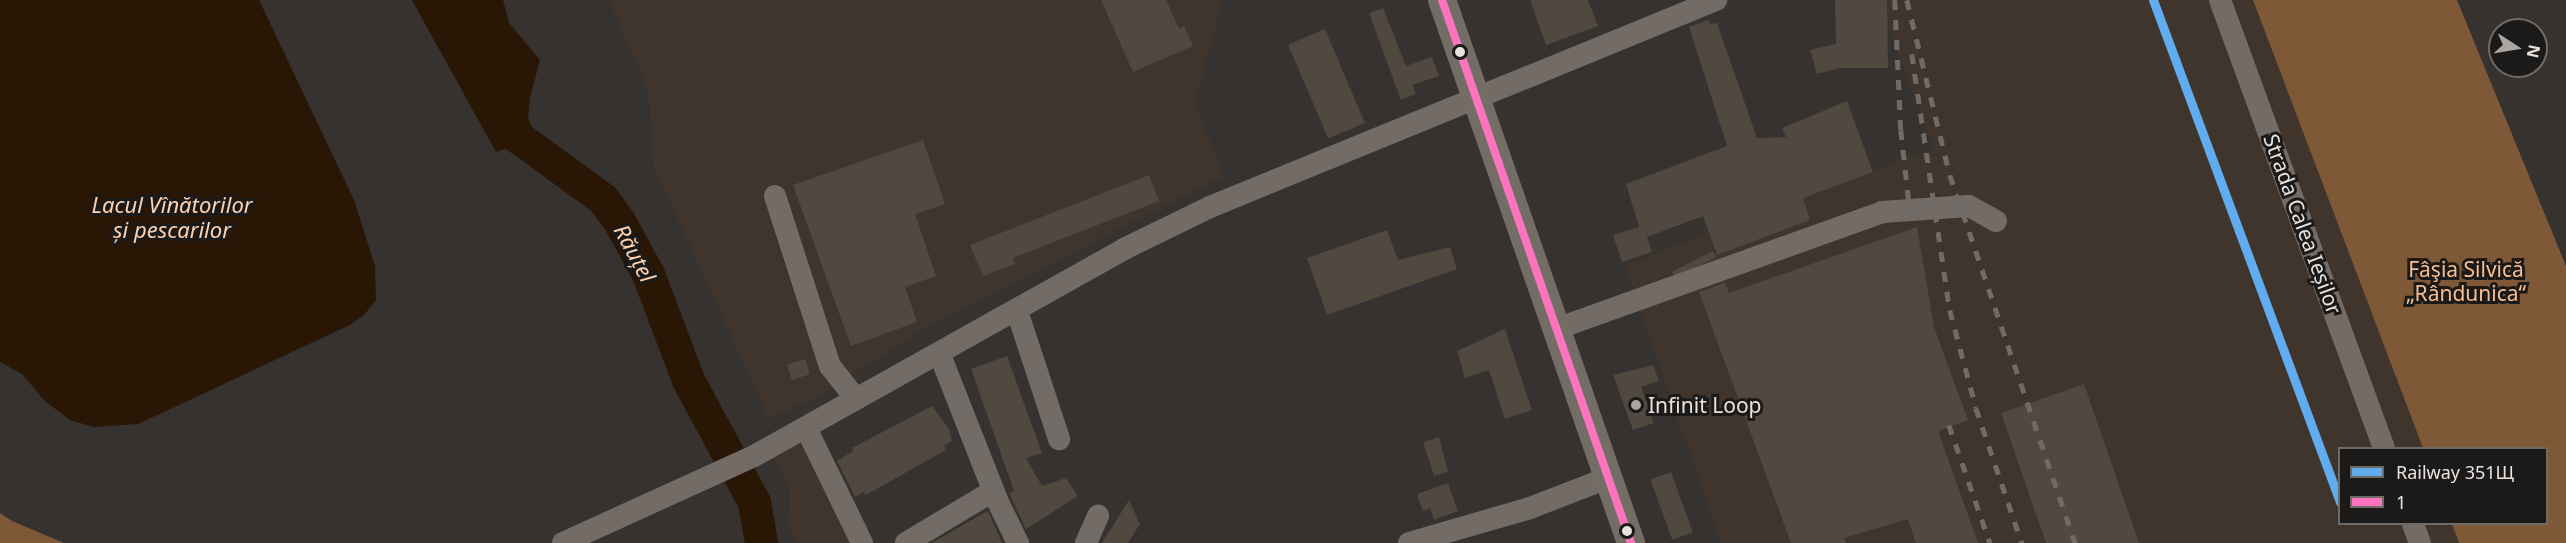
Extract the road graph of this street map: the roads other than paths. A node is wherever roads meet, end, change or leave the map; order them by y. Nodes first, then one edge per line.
1 (1442, 0) edge
2 (1716, 0) edge
3 (2220, 0) edge
4 (1477, 98) junction
5 (775, 195) dead end
6 (1996, 221) dead end
7 (1017, 311) junction
8 (1556, 329) junction
9 (940, 355) junction
10 (856, 399) junction
11 (806, 428) junction
12 (1059, 439) dead end
13 (2384, 447) edge
14 (1610, 477) junction
15 (993, 491) junction
16 (1098, 516) dead end
17 (2413, 525) edge
18 (563, 543) edge
19 (862, 543) edge
20 (906, 543) edge
21 (1018, 543) edge
22 (1086, 543) edge
23 (1409, 543) edge
24 (1631, 543) edge
25 (2420, 543) edge

1 - 4 main road
2 - 4 street
3 - 13 street, Strada Calea Ieșilor
4 - 7 street
4 - 8 main road
5 - 10 street
6 - 8 street
7 - 9 street
7 - 12 street
8 - 14 main road
9 - 10 street
9 - 15 street
10 - 11 street
11 - 18 street
11 - 19 street
14 - 23 street
14 - 24 main road
15 - 20 street
15 - 21 street
16 - 22 street
17 - 25 street

